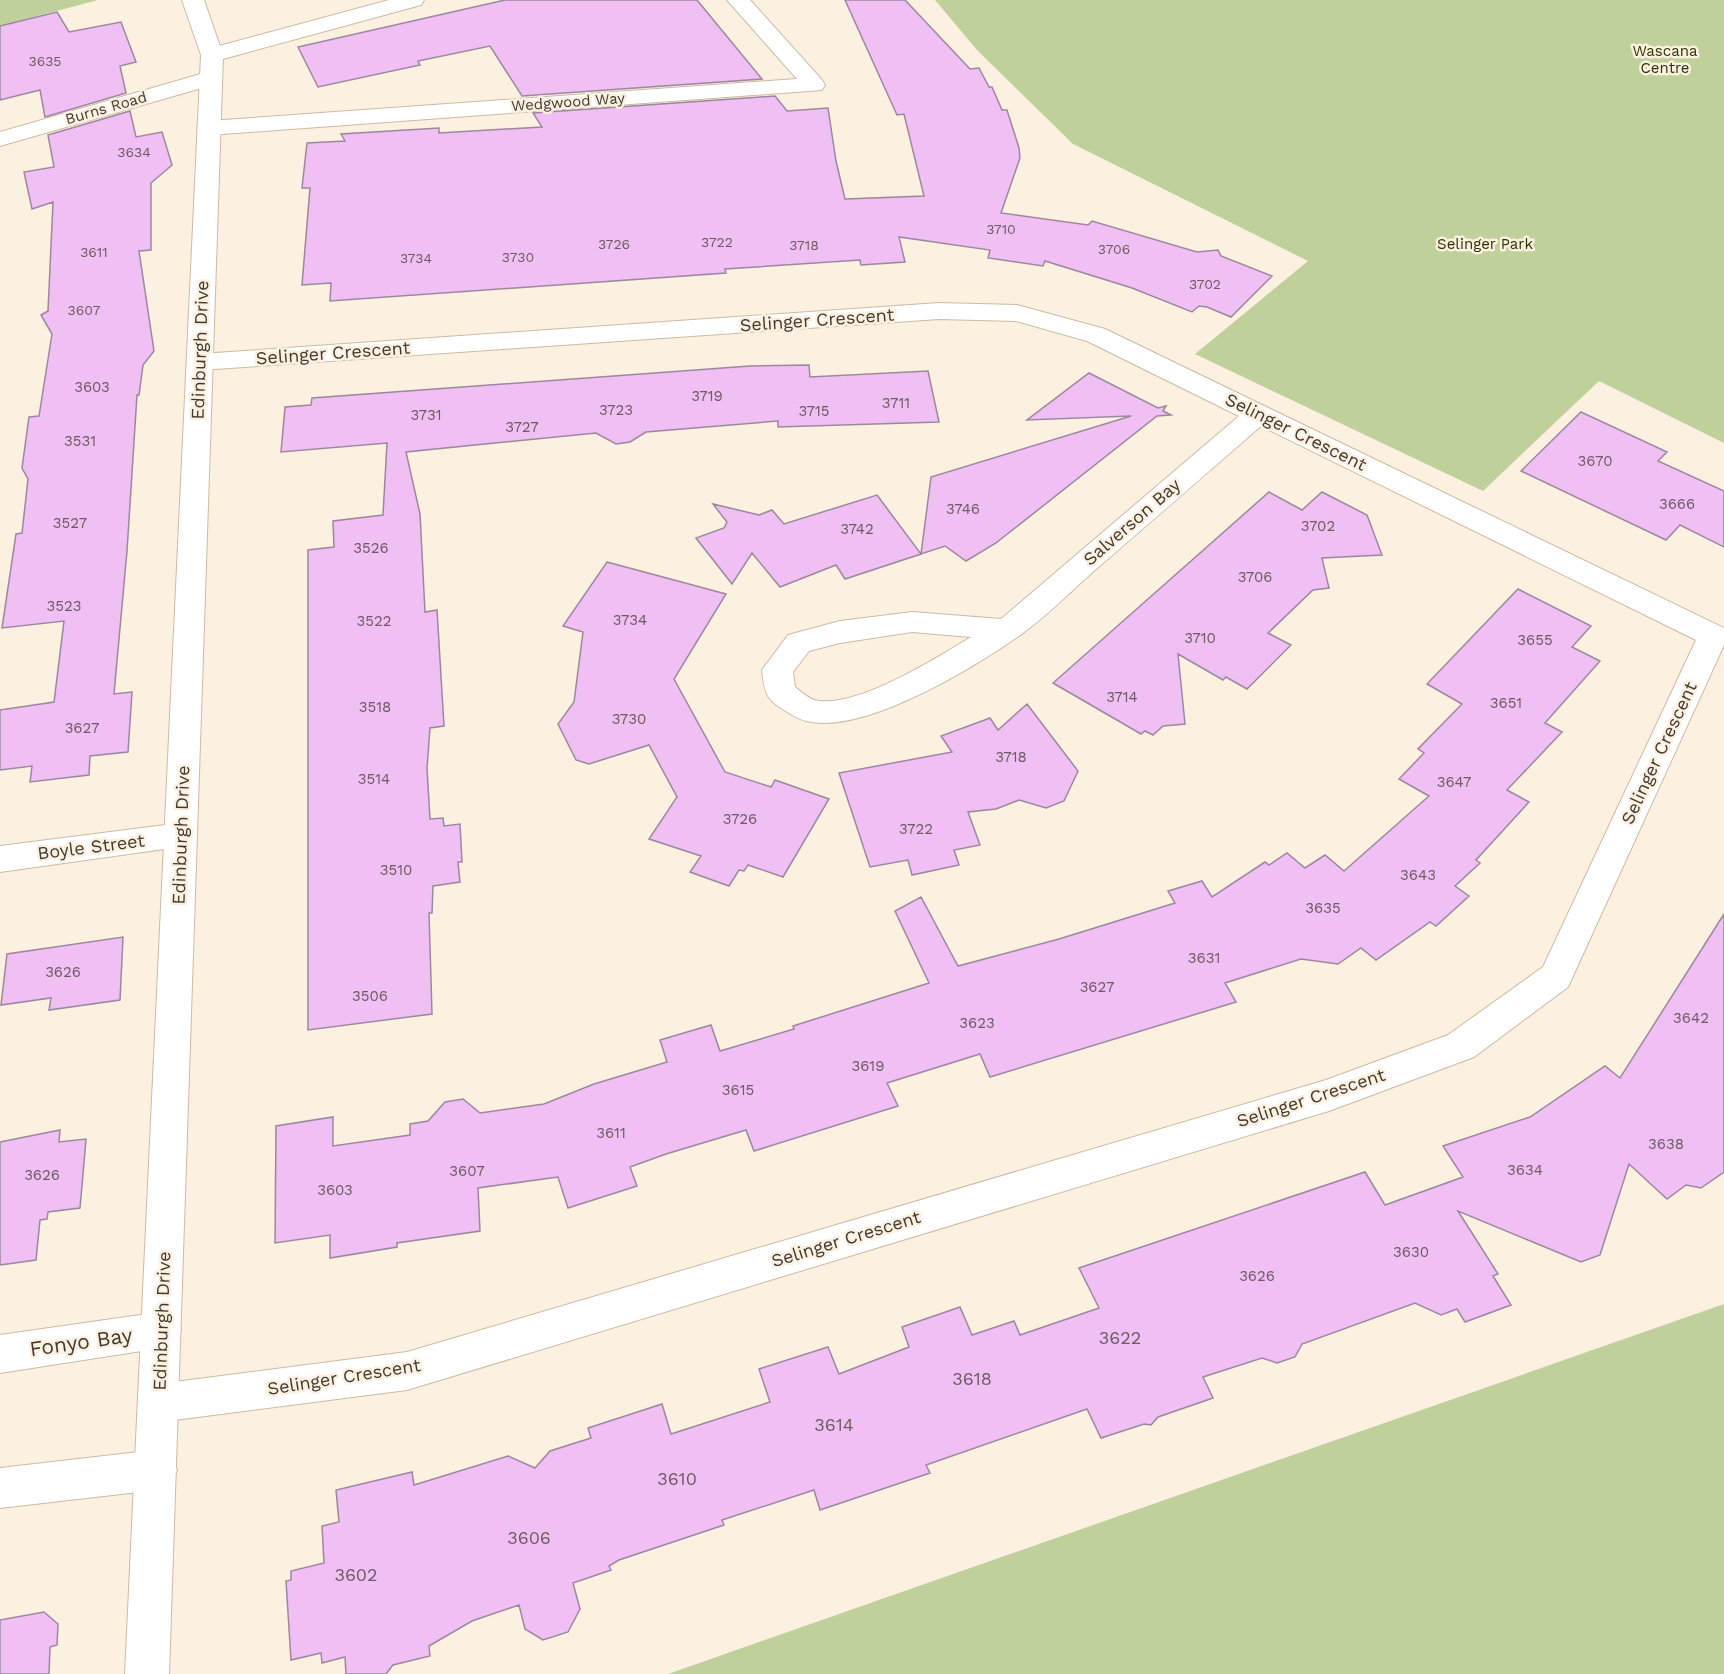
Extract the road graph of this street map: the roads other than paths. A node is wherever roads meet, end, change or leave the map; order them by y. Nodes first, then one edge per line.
1 (193, 0) edge
2 (413, 0) edge
3 (738, 0) edge
4 (212, 66) junction
5 (209, 128) junction
6 (0, 139) edge
7 (200, 362) junction
8 (1258, 414) junction
9 (1007, 630) junction
10 (181, 836) junction
11 (0, 858) edge
12 (161, 1330) junction
13 (0, 1354) edge
14 (159, 1403) junction
15 (156, 1470) junction
16 (0, 1488) edge
17 (147, 1674) edge

1 - 4 street, Edinburgh Drive
2 - 4 street
3 - 5 street, Wedgwood Way
4 - 5 street, Edinburgh Drive
4 - 6 street, Burns Road
5 - 7 street, Edinburgh Drive
7 - 8 street, Selinger Crescent
7 - 10 street, Edinburgh Drive
8 - 9 street, Salverson Bay
8 - 14 street, Selinger Crescent
9 - 9 street, Salverson Bay
10 - 11 street, Boyle Street
10 - 12 street, Edinburgh Drive
12 - 13 street, Fonyo Bay
12 - 14 street, Edinburgh Drive
14 - 15 street, Edinburgh Drive
15 - 16 street
15 - 17 street, Edinburgh Drive

